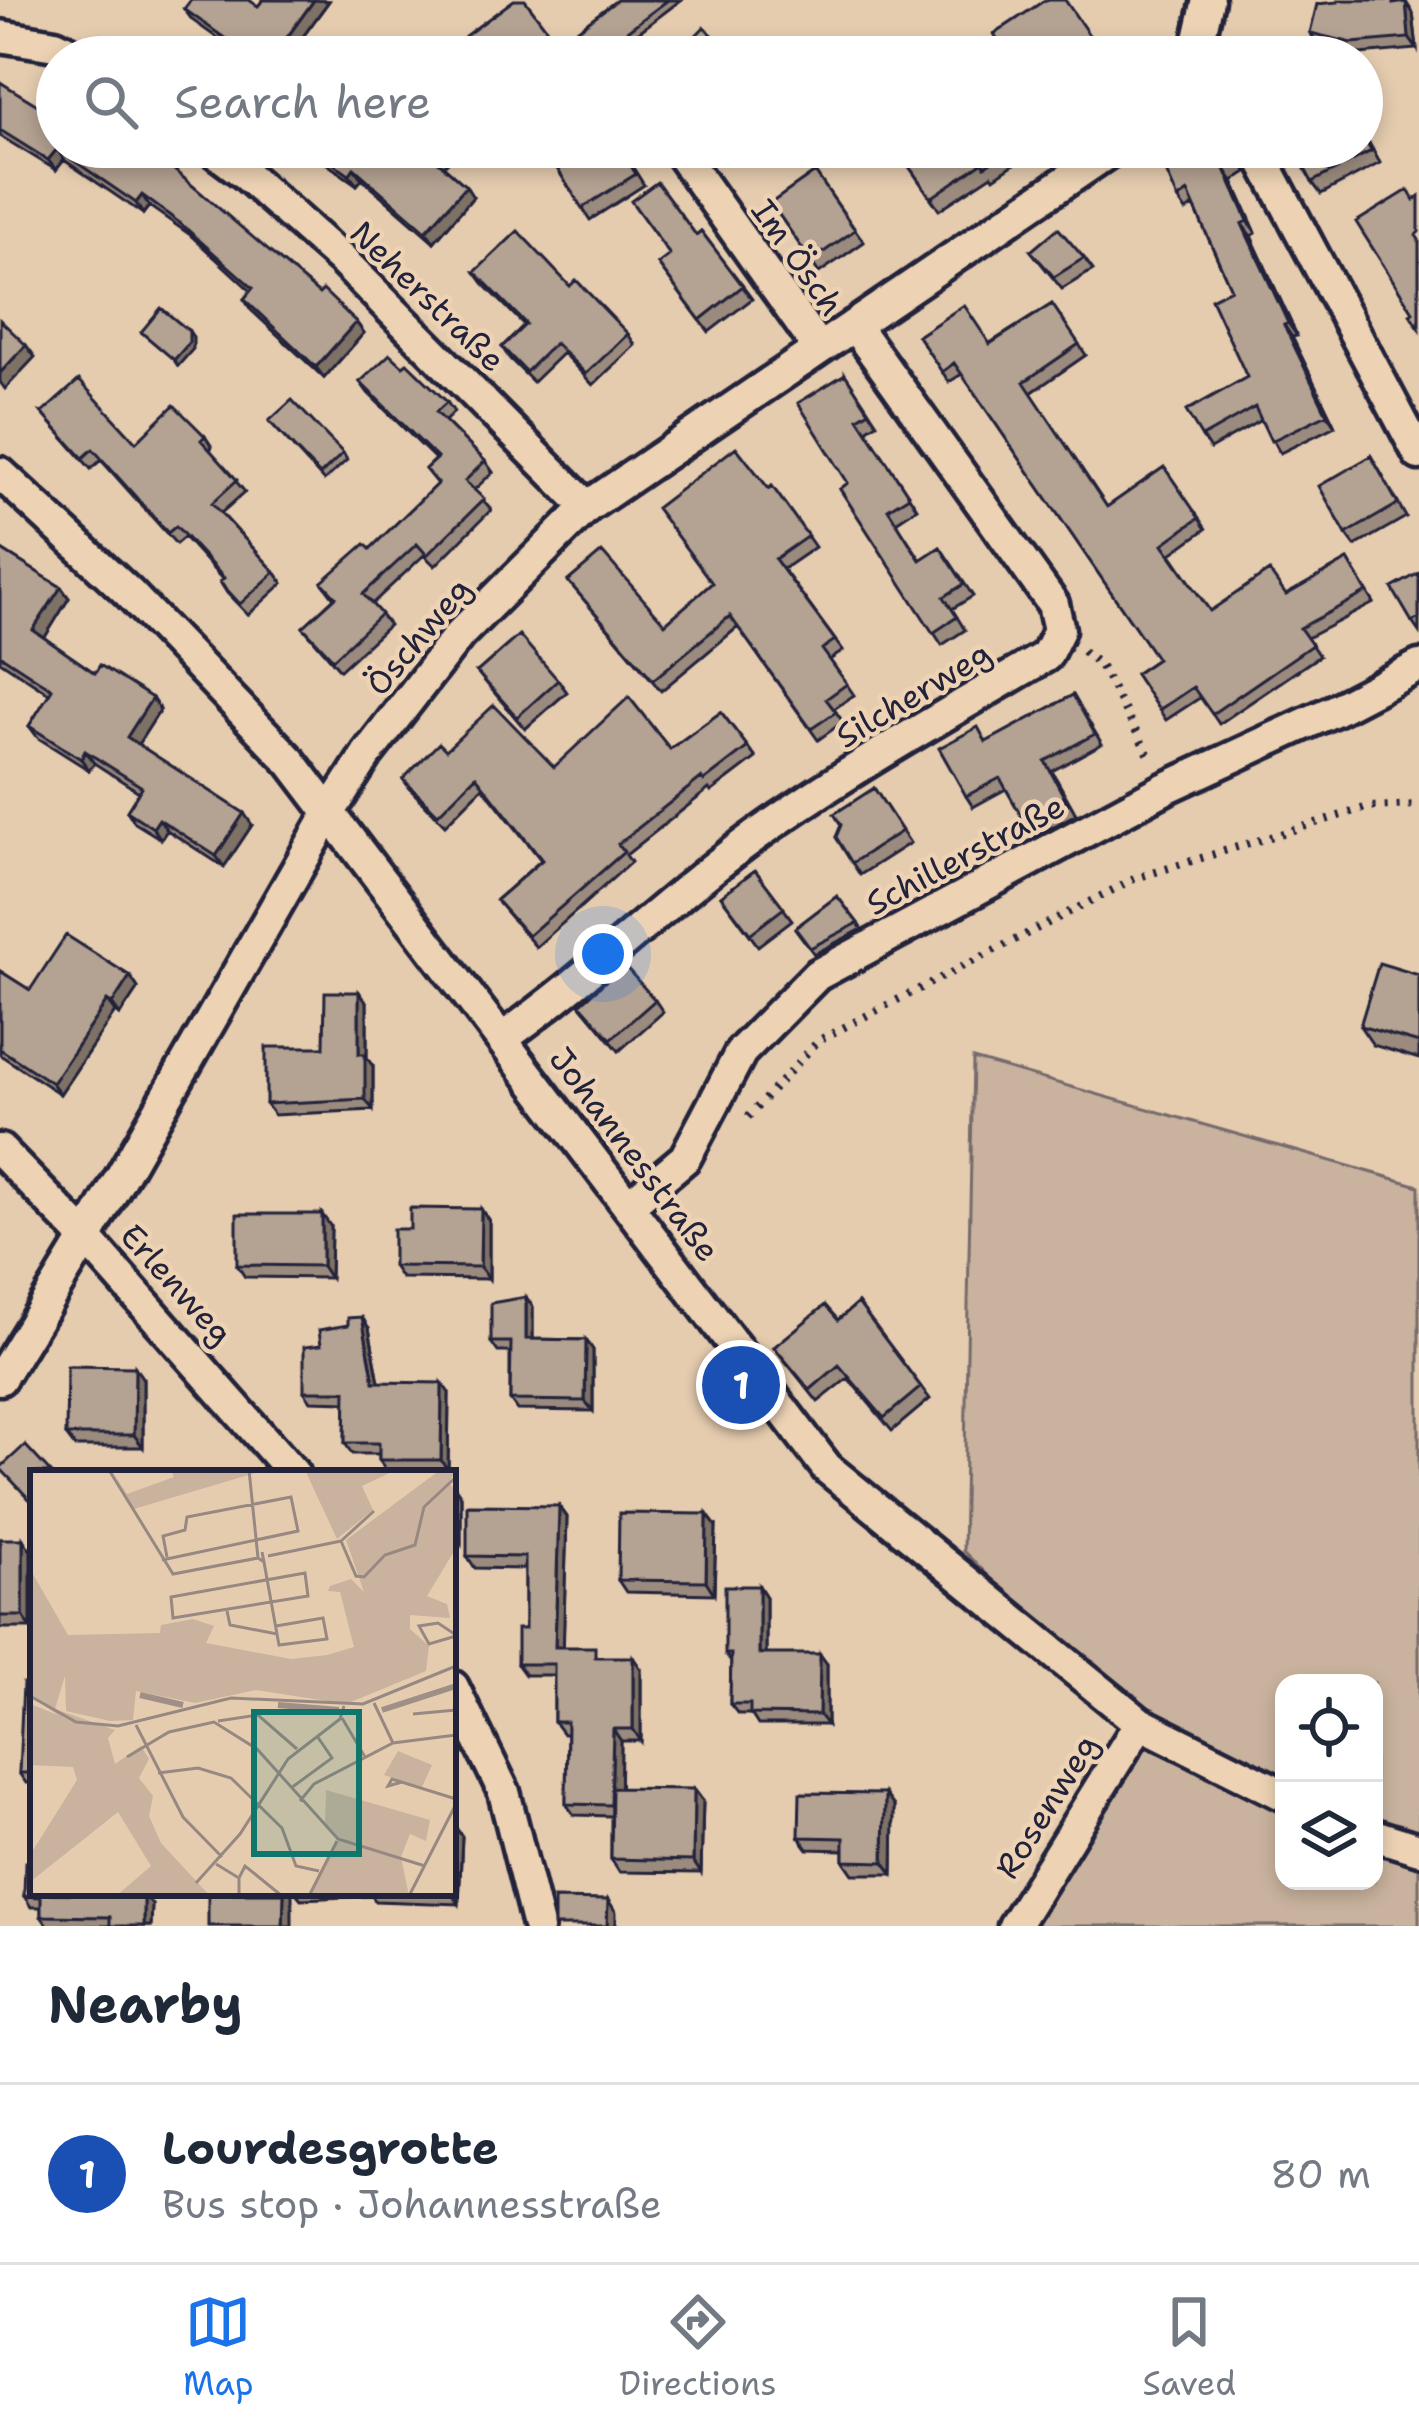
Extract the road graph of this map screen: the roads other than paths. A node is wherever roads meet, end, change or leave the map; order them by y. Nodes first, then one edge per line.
1 (1208, 0) edge
2 (0, 35) edge
3 (1200, 36) edge
4 (36, 42) edge
5 (238, 168) edge
6 (691, 168) edge
7 (1085, 168) edge
8 (1267, 168) edge
9 (854, 325) junction
10 (819, 349) junction
11 (1419, 454) edge
12 (0, 473) edge
13 (587, 507) junction
14 (1419, 666) edge
15 (330, 812) junction
16 (503, 1038) junction
17 (0, 1150) edge
18 (629, 1205) junction
19 (86, 1238) junction
20 (0, 1378) edge
21 (290, 1470) edge
22 (456, 1700) edge
23 (1140, 1723) junction
24 (466, 1743) edge
25 (1275, 1790) edge
26 (1383, 1838) edge
27 (1419, 1849) edge
28 (538, 1926) edge
29 (1014, 1926) edge

1 - 3 street
2 - 4 street
5 - 13 street, Neherstraße
6 - 10 street, Im Ösch
7 - 9 street, Öschweg
8 - 11 street
9 - 10 street, Öschweg
9 - 16 street, Silcherweg
10 - 13 street, Öschweg
12 - 15 street, Johannesstraße
13 - 15 street, Öschweg
14 - 18 street, Schillerstraße
15 - 16 street, Johannesstraße
15 - 19 street, Öschweg
16 - 18 street, Johannesstraße
17 - 19 street, Erlenweg
18 - 23 street, Johannesstraße
19 - 20 street, Öschweg
19 - 21 street, Erlenweg
22 - 24 street
23 - 25 street, Johannesstraße
23 - 29 street, Rosenweg
24 - 28 street
26 - 27 street

